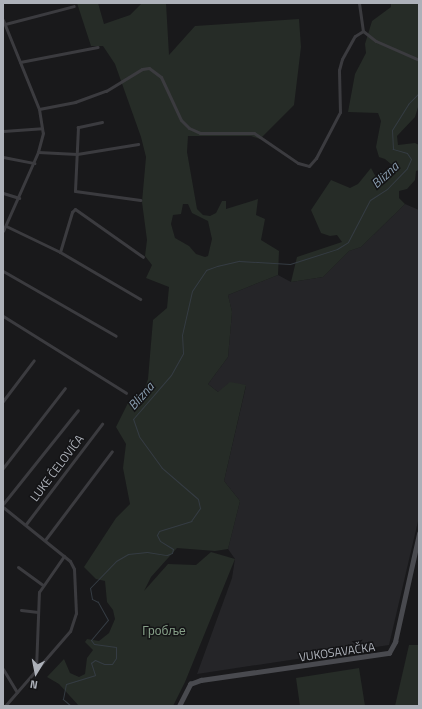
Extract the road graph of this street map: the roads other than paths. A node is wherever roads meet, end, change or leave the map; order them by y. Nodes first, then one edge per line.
1 (359, 3) edge
2 (74, 6) dead end
3 (3, 20) edge
4 (5, 24) junction
5 (363, 31) junction
6 (98, 47) dead end
7 (419, 60) edge
8 (20, 62) junction
9 (39, 109) junction
10 (102, 122) dead end
11 (42, 128) junction
12 (3, 131) edge
13 (138, 144) dead end
14 (38, 152) junction
15 (77, 154) junction
16 (3, 157) edge
17 (34, 163) junction
18 (3, 193) edge
19 (18, 198) junction
20 (140, 200) dead end
21 (6, 226) junction
22 (3, 231) edge
23 (60, 252) junction
24 (143, 257) dead end
25 (3, 271) edge
26 (140, 298) dead end
27 (3, 316) edge
28 (116, 336) dead end
29 (34, 360) dead end
30 (65, 388) dead end
31 (126, 393) dead end
32 (3, 401) edge
33 (78, 410) dead end
34 (102, 424) dead end
35 (112, 451) dead end
36 (3, 468) edge
37 (3, 504) edge
38 (3, 507) edge
39 (26, 524) junction
40 (419, 534) edge
41 (45, 540) junction
42 (64, 556) junction
43 (18, 568) dead end
44 (43, 585) junction
45 (21, 610) dead end
46 (38, 612) junction
47 (3, 670) edge
48 (36, 670) junction
49 (17, 692) junction
50 (6, 706) edge
51 (179, 706) edge

1 - 5 street
2 - 4 street
3 - 4 street
4 - 8 street
5 - 7 street
5 - 9 street
6 - 8 street
8 - 9 street
9 - 11 street
10 - 15 street
11 - 12 street
11 - 14 street
13 - 15 street
14 - 15 street
14 - 17 street
15 - 20 street
16 - 17 street
17 - 19 street
18 - 19 street
19 - 21 street
21 - 22 street
21 - 23 street
23 - 24 street
23 - 26 street
25 - 28 street
27 - 31 street
29 - 32 street
30 - 36 street
33 - 37 street, LUKE ĆELOVIĆA
34 - 39 street, LUKE ĆELOVIĆA
35 - 41 street
38 - 39 street
39 - 41 street
40 - 51 street, VUKOSAVAČKA
41 - 42 street
42 - 44 street
42 - 48 street
43 - 44 street
44 - 46 street
45 - 46 street
46 - 48 street
47 - 49 street
48 - 49 street
49 - 50 street

